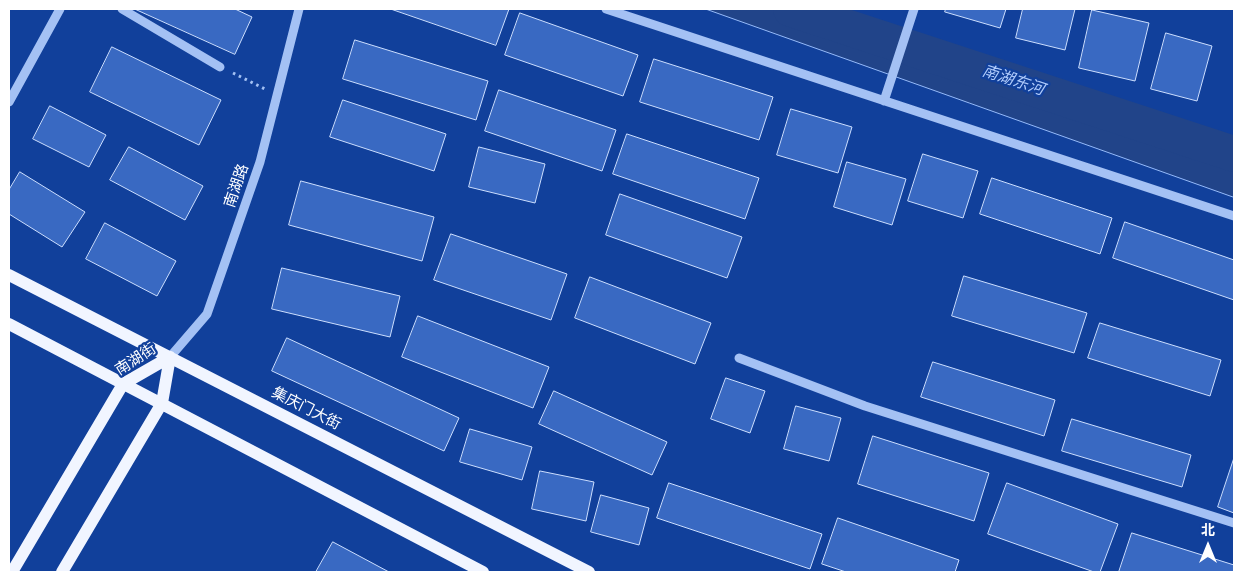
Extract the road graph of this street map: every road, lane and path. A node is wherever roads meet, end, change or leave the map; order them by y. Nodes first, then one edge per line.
1 (60, 9) edge
2 (122, 9) edge
3 (298, 9) edge
4 (606, 9) edge
5 (914, 11) edge
6 (220, 66) joint
7 (276, 96) junction
8 (884, 101) junction
9 (9, 102) edge
10 (1234, 216) edge
11 (9, 274) edge
12 (9, 324) edge
13 (170, 357) junction
14 (739, 358) dead end
15 (123, 384) junction
16 (162, 403) junction
17 (1234, 523) edge
18 (12, 572) edge
19 (62, 572) edge
20 (483, 572) edge
21 (589, 572) edge

1 - 9 street
2 - 6 street
3 - 7 street, 南湖路
4 - 8 street
5 - 8 street
6 - 7 path
7 - 13 street, 南湖路
8 - 10 street
11 - 13 main road, 集庆门大街
12 - 15 main road
13 - 15 main road, 南湖街
13 - 16 main road, 南湖街
13 - 21 main road, 集庆门大街
14 - 17 street
15 - 16 main road
15 - 18 main road, 南湖街
16 - 19 main road, 南湖街
16 - 20 main road

